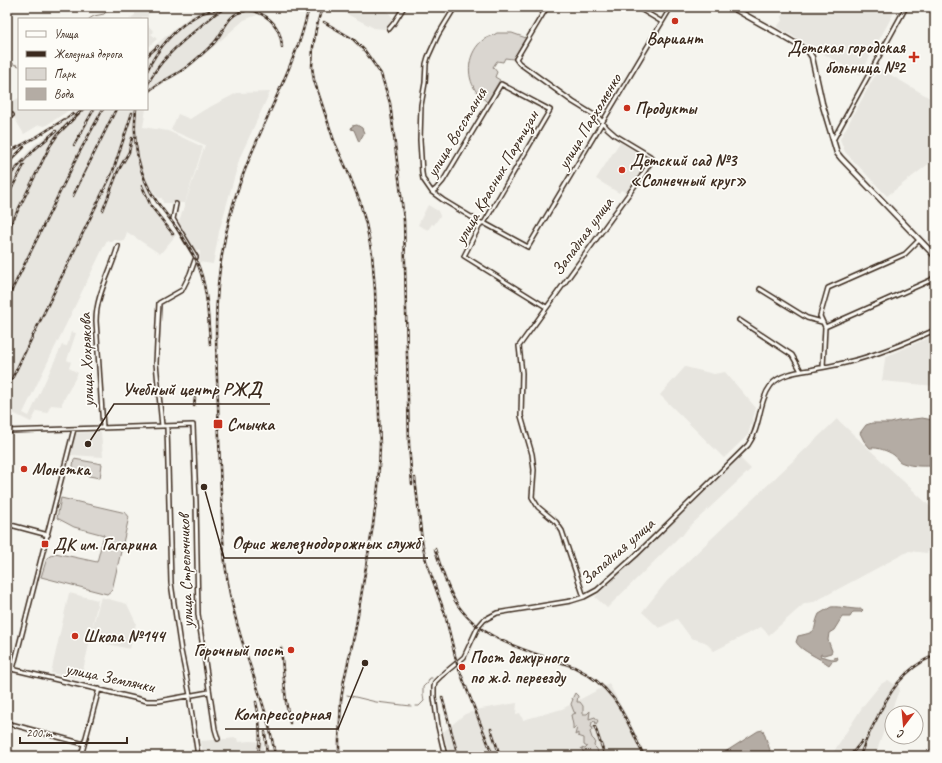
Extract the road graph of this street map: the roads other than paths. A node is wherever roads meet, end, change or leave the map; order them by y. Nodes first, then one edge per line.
1 (404, 7) edge
2 (455, 7) edge
3 (548, 7) edge
4 (637, 7) edge
5 (671, 7) edge
6 (731, 7) edge
7 (906, 7) edge
8 (662, 22) junction
9 (388, 29) dead end
10 (501, 84) joint
11 (12, 115) dead end
12 (7, 117) edge
13 (604, 122) junction
14 (833, 140) junction
15 (432, 192) junction
16 (176, 204) dead end
17 (482, 223) junction
18 (919, 240) junction
19 (118, 246) dead end
20 (935, 256) edge
21 (935, 276) edge
22 (760, 288) dead end
23 (546, 307) junction
24 (738, 320) dead end
25 (822, 322) junction
26 (825, 327) junction
27 (935, 330) edge
28 (823, 367) junction
29 (801, 371) junction
30 (162, 426) junction
31 (166, 426) junction
32 (103, 428) junction
33 (74, 429) junction
34 (7, 431) edge
35 (7, 524) edge
36 (48, 535) junction
37 (584, 597) junction
38 (7, 668) edge
39 (13, 669) junction
40 (99, 689) junction
41 (209, 692) junction
42 (190, 695) junction
43 (7, 722) edge
44 (218, 739) dead end
45 (84, 744) junction
46 (81, 756) edge
47 (198, 756) edge
48 (445, 756) edge

1 - 9 street
2 - 15 street
3 - 13 street
4 - 8 street
5 - 8 street, улица Пархоменко
6 - 14 street
7 - 14 street
8 - 13 street, улица Пархоменко
10 - 15 street, улица Восстания
10 - 17 street, улица Красных Партизан
11 - 12 street
13 - 17 street, улица Пархоменко
13 - 23 street, Западная улица
14 - 18 street
15 - 17 street
16 - 30 street
17 - 23 street, улица Красных Партизан
18 - 20 street
18 - 25 street
19 - 32 street, улица Хохрякова
21 - 26 street
22 - 25 street
23 - 37 street, Западная улица
24 - 29 street
25 - 26 street
26 - 28 street
27 - 28 street, Западная улица
28 - 29 street, Западная улица
29 - 37 street, Западная улица
30 - 31 street
30 - 32 street
31 - 41 street, улица Стрелочников
31 - 42 street
32 - 33 street
33 - 34 street
33 - 36 street, улица Хохрякова
35 - 36 street
36 - 39 street, улица Хохрякова
37 - 48 street, Западная улица
38 - 39 street, улица Землячки
39 - 40 street, улица Землячки
40 - 42 street, улица Землячки
40 - 45 street
41 - 42 street, улица Землячки
41 - 44 street, улица Стрелочников
42 - 47 street
43 - 45 street
45 - 46 street

